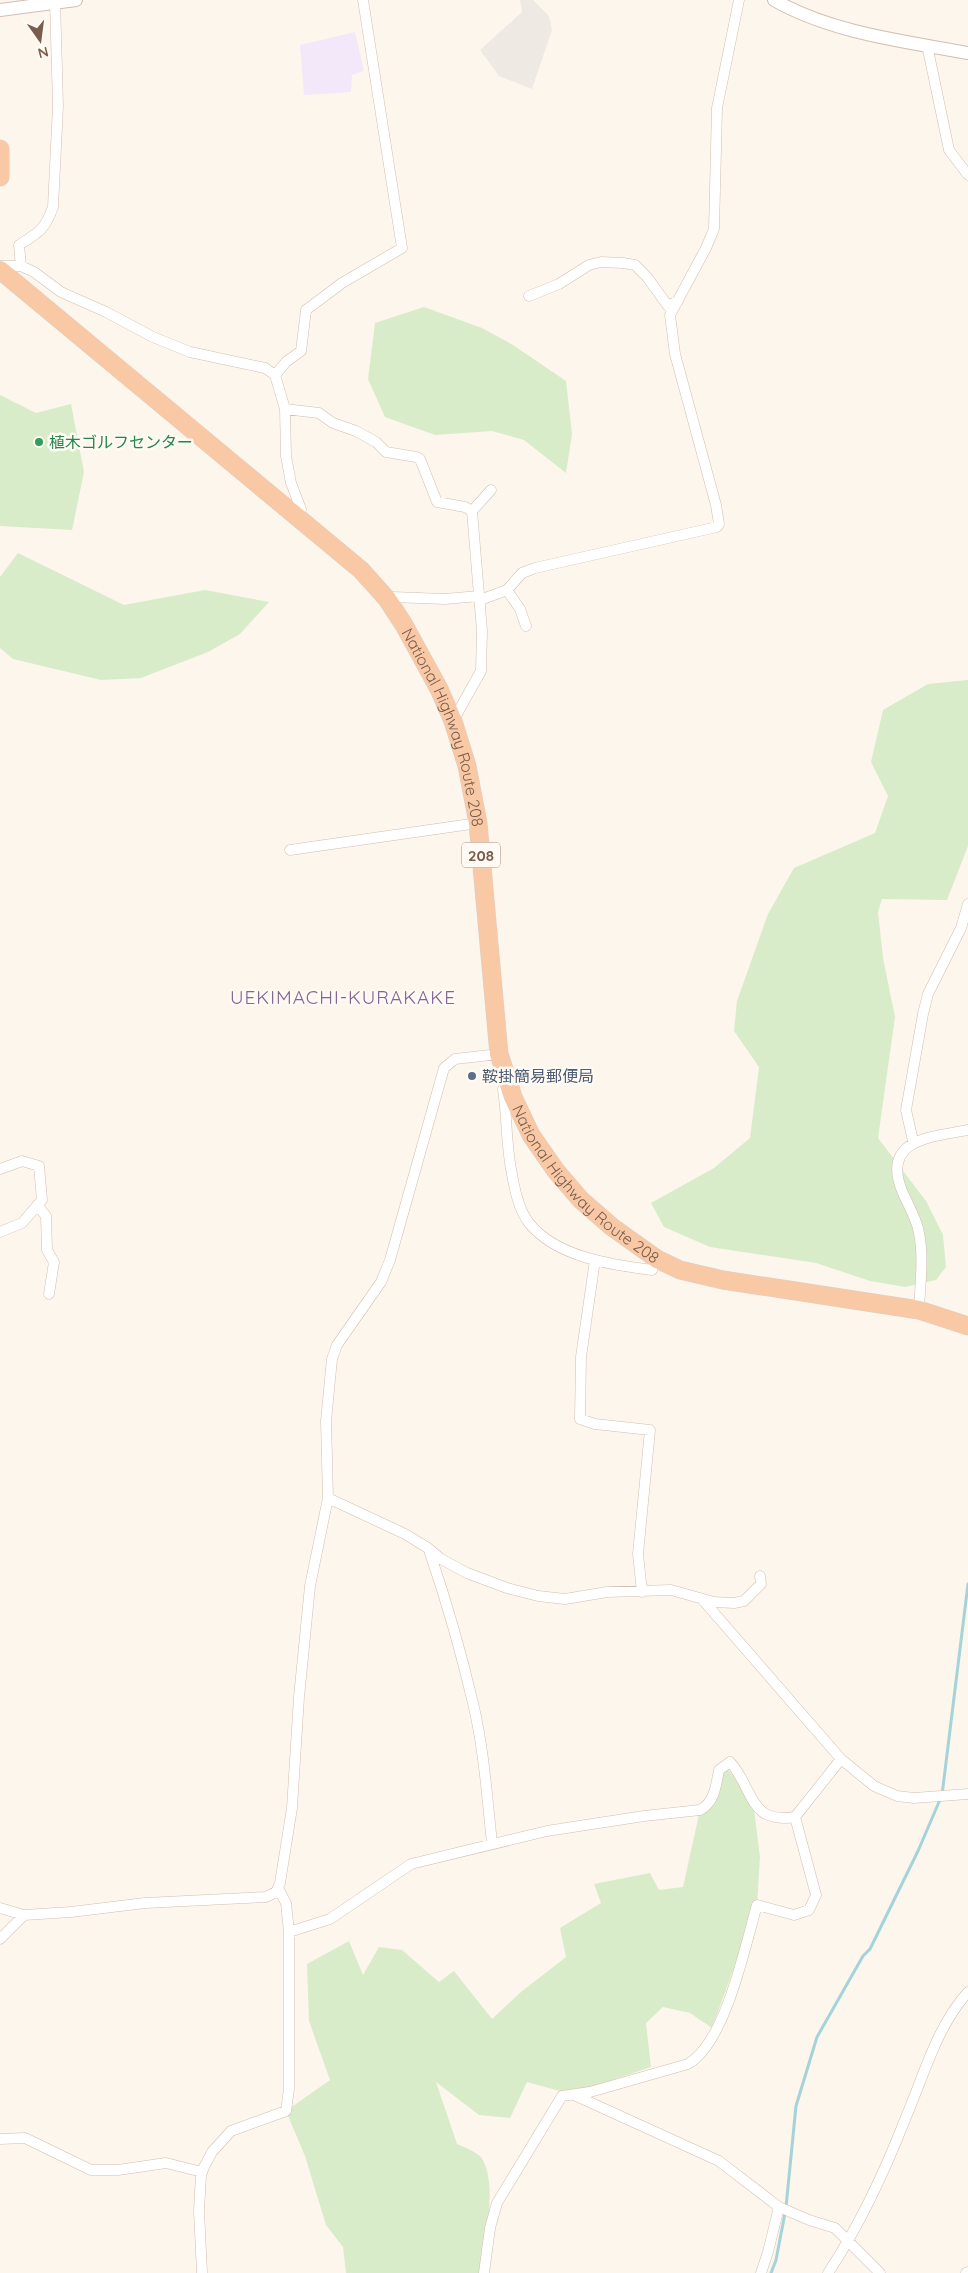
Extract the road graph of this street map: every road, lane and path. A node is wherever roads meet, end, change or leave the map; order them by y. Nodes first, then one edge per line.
1 (76, 0) edge
2 (362, 0) edge
3 (739, 0) edge
4 (774, 0) edge
5 (55, 1) edge
6 (0, 10) edge
7 (927, 45) junction
8 (968, 53) edge
9 (0, 149) edge
10 (968, 175) edge
11 (0, 177) edge
12 (21, 266) junction
13 (0, 268) edge
14 (529, 296) dead end
15 (679, 301) junction
16 (275, 375) junction
17 (285, 409) junction
18 (491, 490) dead end
19 (472, 511) junction
20 (298, 519) junction
21 (507, 590) junction
22 (479, 598) junction
23 (387, 599) junction
24 (526, 626) dead end
25 (453, 722) junction
26 (478, 823) junction
27 (290, 850) dead end
28 (968, 904) edge
29 (499, 1054) junction
30 (968, 1130) edge
31 (914, 1141) junction
32 (0, 1170) edge
33 (37, 1206) junction
34 (0, 1232) edge
35 (657, 1259) junction
36 (595, 1260) junction
37 (49, 1294) dead end
38 (919, 1310) junction
39 (968, 1326) edge
40 (328, 1498) junction
41 (428, 1548) junction
42 (760, 1576) dead end
43 (642, 1592) junction
44 (701, 1598) junction
45 (841, 1759) junction
46 (968, 1794) edge
47 (795, 1817) junction
48 (492, 1843) junction
49 (278, 1888) junction
50 (0, 1908) edge
51 (24, 1915) junction
52 (288, 1932) junction
53 (0, 1939) edge
54 (968, 1992) edge
55 (571, 2094) junction
56 (0, 2139) edge
57 (202, 2172) junction
58 (779, 2207) junction
59 (849, 2242) junction
60 (202, 2273) edge
61 (484, 2273) edge
62 (761, 2273) edge
63 (828, 2273) edge
64 (880, 2273) edge

1 - 5 street
2 - 16 street
3 - 15 street
4 - 7 street
5 - 6 street
5 - 12 street
7 - 8 street
7 - 10 street
9 - 11 highway
12 - 13 street
12 - 16 street
13 - 20 highway, National Highway Route 208 / 208
14 - 15 street
15 - 21 street
16 - 17 street
17 - 19 street
17 - 20 street
18 - 19 street
19 - 22 street
20 - 23 highway, National Highway Route 208 / 208
21 - 22 street
21 - 24 street
22 - 23 street
22 - 25 street
23 - 25 highway, National Highway Route 208 / 208
25 - 26 highway, National Highway Route 208 / 208
26 - 27 street
26 - 29 highway, National Highway Route 208 / 208
28 - 31 street
29 - 35 highway, National Highway Route 208 / 208
29 - 36 street
29 - 40 street
30 - 31 street
31 - 38 street
32 - 33 street
33 - 34 street
33 - 37 street
35 - 36 street
35 - 38 highway, National Highway Route 208 / 208
36 - 43 street
38 - 39 highway, National Highway Route 208 / 208
40 - 41 street
40 - 49 street
41 - 43 street
41 - 48 street
42 - 44 street
43 - 44 street
44 - 45 street
45 - 46 street
45 - 47 street
47 - 48 street
47 - 55 street
48 - 52 street
49 - 51 street
49 - 52 street
50 - 51 street
51 - 53 street
52 - 57 street
54 - 59 street
55 - 58 street
55 - 61 street
56 - 57 street
57 - 60 street
58 - 59 street
58 - 62 street
59 - 63 street
59 - 64 street

